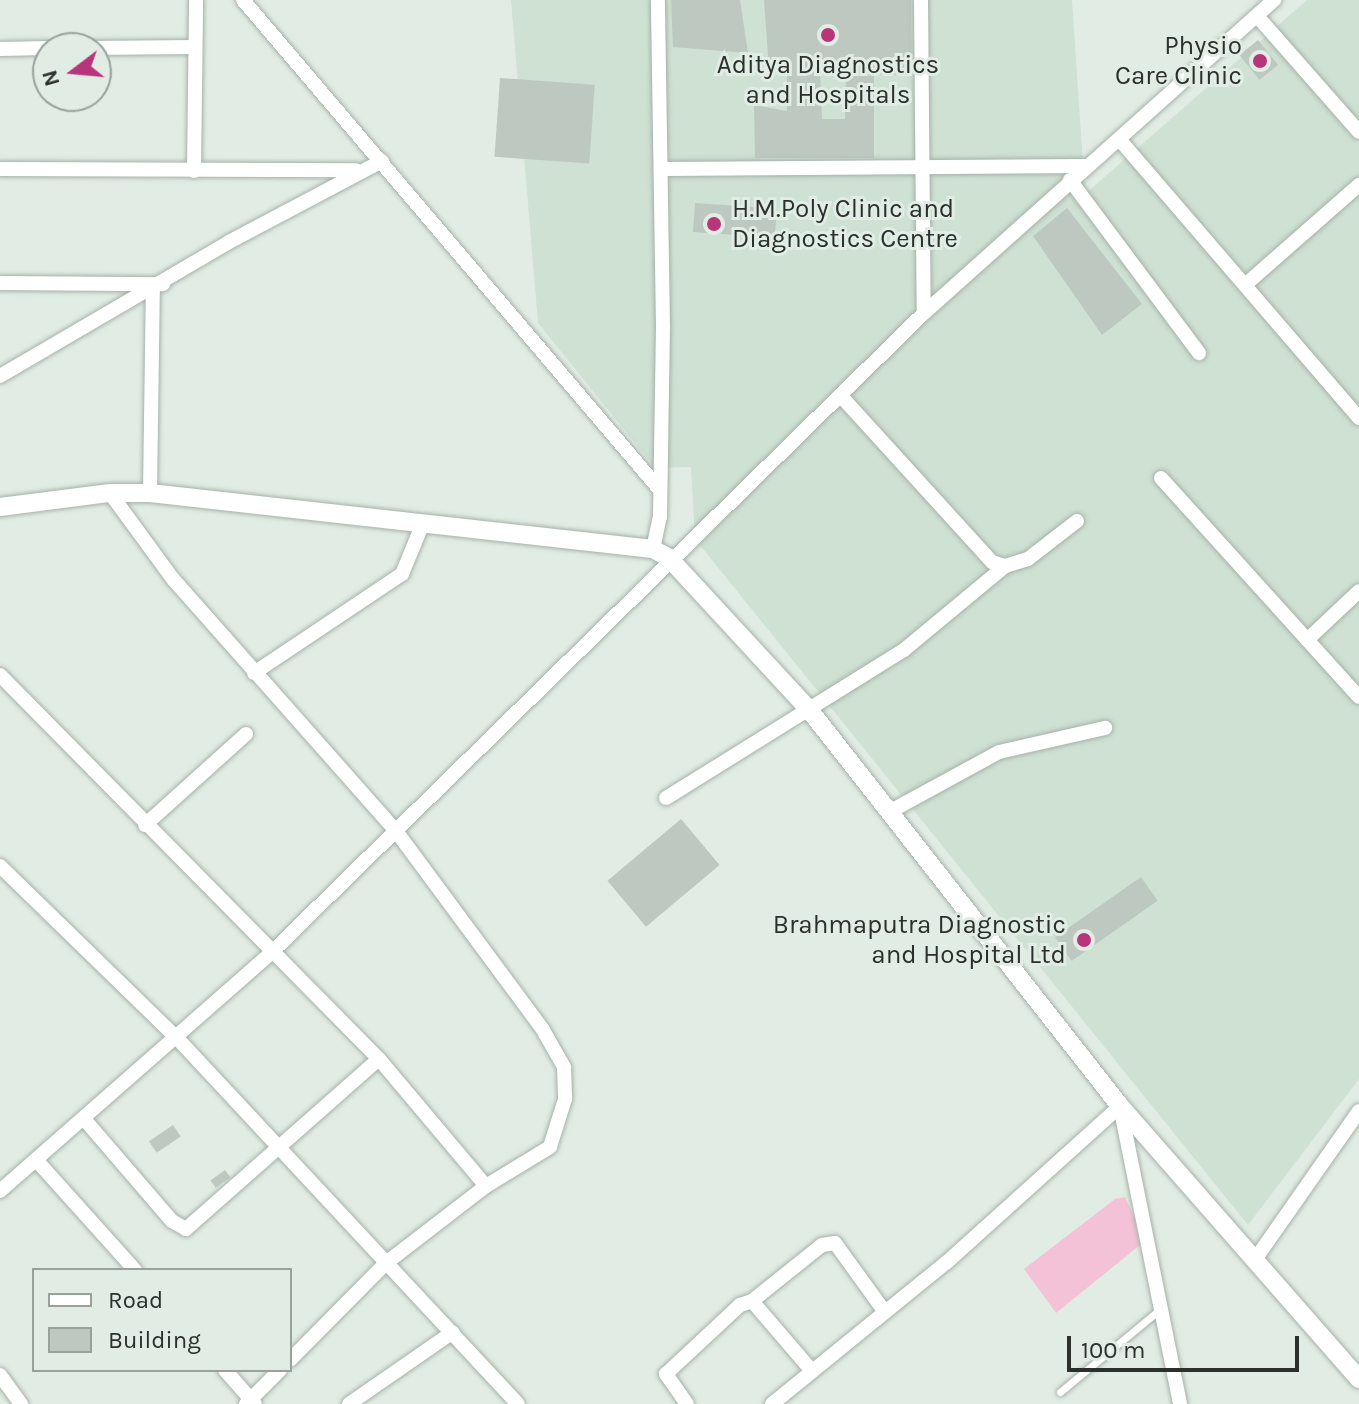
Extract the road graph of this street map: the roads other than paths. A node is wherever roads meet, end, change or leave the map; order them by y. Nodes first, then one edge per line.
1 (196, 0) edge
2 (243, 0) edge
3 (658, 0) edge
4 (921, 0) edge
5 (1274, 0) edge
6 (1257, 16) junction
7 (195, 47) junction
8 (32, 48) edge
9 (112, 48) edge
10 (0, 49) edge
11 (1359, 132) edge
12 (1119, 139) junction
13 (382, 161) junction
14 (1087, 166) junction
15 (0, 169) edge
16 (663, 169) junction
17 (919, 169) junction
18 (358, 170) junction
19 (194, 171) junction
20 (1070, 180) junction
21 (1359, 185) edge
22 (0, 283) edge
23 (1245, 285) junction
24 (158, 287) junction
25 (924, 313) junction
26 (1199, 353) dead end
27 (0, 376) edge
28 (840, 395) junction
29 (1359, 418) edge
30 (1161, 478) dead end
31 (660, 490) junction
32 (110, 493) junction
33 (150, 493) junction
34 (0, 507) edge
35 (1077, 521) dead end
36 (423, 523) junction
37 (661, 554) junction
38 (1005, 566) junction
39 (1359, 591) edge
40 (1307, 640) junction
41 (254, 673) junction
42 (0, 675) edge
43 (1359, 697) edge
44 (807, 708) junction
45 (1105, 728) dead end
46 (246, 734) dead end
47 (666, 798) dead end
48 (889, 812) junction
49 (145, 825) junction
50 (396, 831) junction
51 (2, 872) edge
52 (273, 951) junction
53 (177, 1038) junction
54 (379, 1059) junction
55 (1120, 1106) junction
56 (1359, 1111) edge
57 (85, 1120) junction
58 (279, 1145) junction
59 (38, 1162) junction
60 (486, 1186) junction
61 (0, 1191) edge
62 (1254, 1261) junction
63 (386, 1263) junction
64 (133, 1268) edge
65 (752, 1301) junction
66 (1164, 1306) junction
67 (885, 1312) junction
68 (453, 1332) junction
69 (292, 1358) edge
70 (812, 1371) junction
71 (227, 1372) edge
72 (278, 1372) edge
73 (0, 1375) edge
74 (1359, 1379) edge
75 (1060, 1392) dead end
76 (251, 1402) edge
77 (21, 1404) edge
78 (349, 1404) edge
79 (518, 1404) edge
80 (687, 1404) edge
81 (772, 1404) edge
82 (1180, 1404) edge

1 - 7 street
2 - 13 street
3 - 16 street
4 - 17 street
5 - 6 street
6 - 11 street
6 - 12 street
7 - 9 street
7 - 19 street
8 - 10 street
12 - 14 street
12 - 23 street
13 - 18 street
13 - 31 street
14 - 17 street
14 - 20 street
15 - 19 street
16 - 17 street
16 - 31 street
17 - 25 street
18 - 19 street
18 - 24 street
20 - 25 street
20 - 26 street
21 - 23 street
22 - 24 street
23 - 29 street
24 - 27 street
24 - 33 street
25 - 28 street
28 - 37 street
28 - 38 street
30 - 40 street
31 - 37 street
32 - 33 main road
32 - 34 main road
32 - 41 street
33 - 36 main road
35 - 38 street
36 - 37 main road
36 - 41 street
37 - 44 main road
37 - 50 street
38 - 44 street
39 - 40 street
40 - 43 street
41 - 50 street
42 - 49 street
44 - 47 street
44 - 48 main road
45 - 48 street
46 - 49 street
48 - 55 main road
49 - 52 street
50 - 52 street
50 - 60 street
51 - 53 street
52 - 53 street
52 - 54 street
53 - 57 street
53 - 58 street
54 - 58 street
54 - 60 street
55 - 62 main road
55 - 66 street
55 - 67 street
56 - 62 street
57 - 58 street
57 - 59 street
58 - 63 street
59 - 61 street
59 - 64 street
60 - 63 street
62 - 74 main road
63 - 68 street
63 - 69 street
65 - 67 street
65 - 70 street
65 - 80 street
66 - 75 lane
66 - 82 street
67 - 70 street
68 - 78 street
68 - 79 street
70 - 81 street
71 - 76 street
72 - 76 street
73 - 77 street

